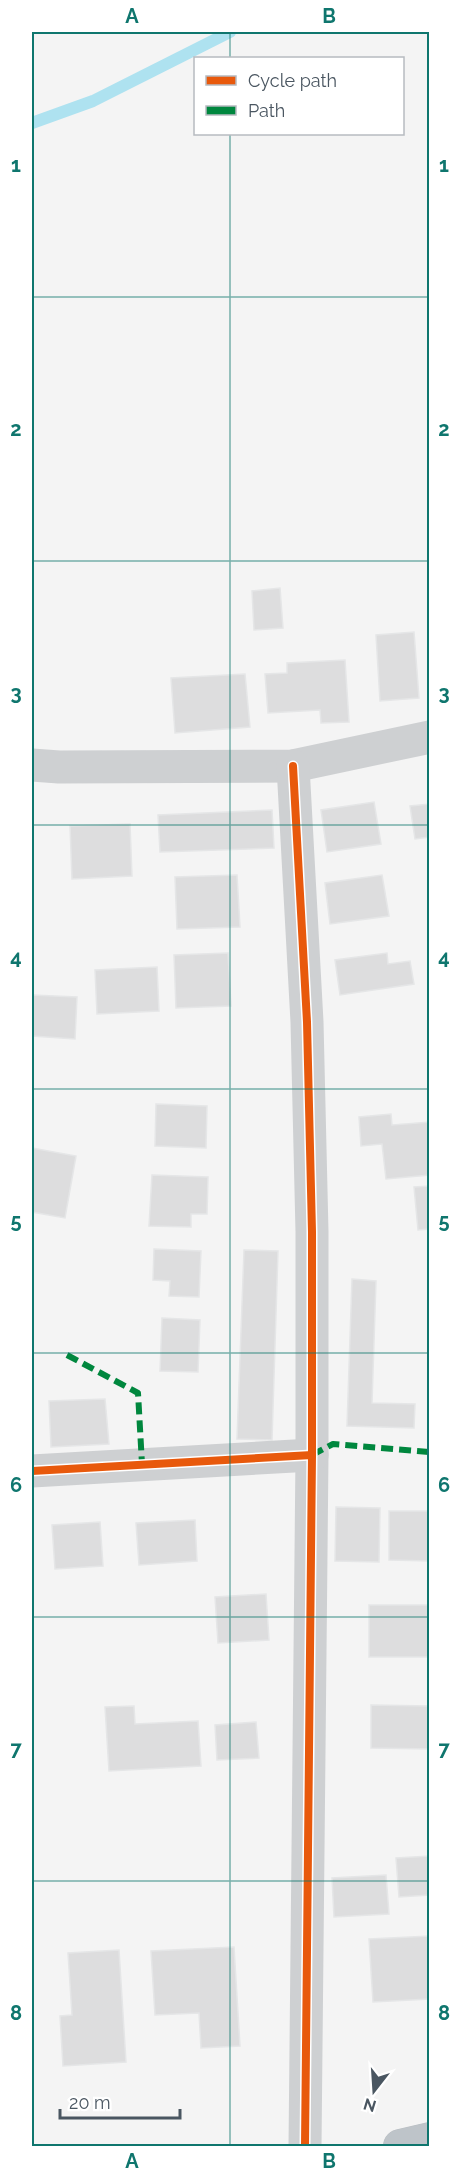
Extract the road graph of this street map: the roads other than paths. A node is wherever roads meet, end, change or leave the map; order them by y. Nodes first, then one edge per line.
1 (429, 737) edge
2 (32, 765) edge
3 (293, 766) junction
4 (312, 1455) junction
5 (32, 1471) edge
6 (429, 2139) edge
7 (304, 2146) edge
8 (400, 2146) edge

1 - 3 street
2 - 3 street
3 - 4 street
4 - 5 street
4 - 7 street
6 - 8 highway

